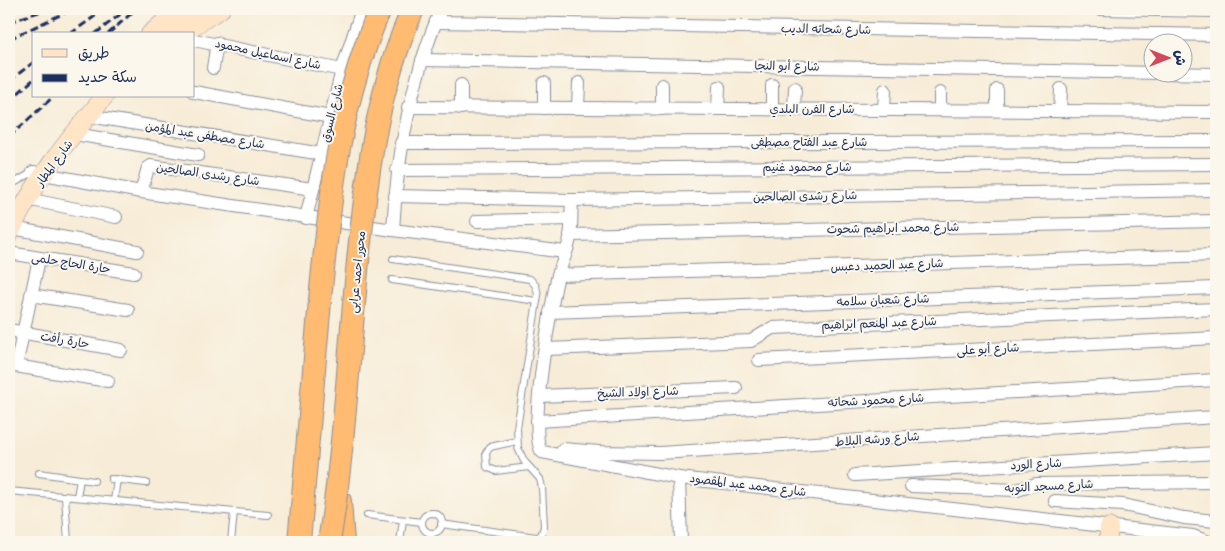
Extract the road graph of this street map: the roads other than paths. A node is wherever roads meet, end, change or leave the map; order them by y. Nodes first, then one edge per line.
1 (179, 9) edge
2 (197, 9) edge
3 (222, 9) edge
4 (362, 9) edge
5 (380, 9) edge
6 (413, 9) edge
7 (441, 9) edge
8 (1098, 9) edge
9 (1216, 11) edge
10 (436, 22) junction
11 (152, 32) edge
12 (168, 32) edge
13 (176, 32) edge
14 (1216, 35) edge
15 (195, 40) edge
16 (217, 43) junction
17 (422, 60) junction
18 (213, 68) dead end
19 (342, 70) junction
20 (1216, 74) edge
21 (544, 83) dead end
22 (578, 83) dead end
23 (461, 85) dead end
24 (662, 85) dead end
25 (772, 85) dead end
26 (719, 87) dead end
27 (795, 88) dead end
28 (1060, 89) dead end
29 (884, 90) dead end
30 (997, 90) dead end
31 (195, 92) edge
32 (940, 93) dead end
33 (92, 98) edge
34 (103, 98) edge
35 (408, 107) junction
36 (461, 108) junction
37 (544, 108) junction
38 (578, 108) junction
39 (662, 109) junction
40 (718, 109) junction
41 (772, 109) junction
42 (794, 109) junction
43 (884, 110) junction
44 (940, 110) junction
45 (997, 110) junction
46 (1060, 111) junction
47 (1216, 112) edge
48 (85, 114) junction
49 (331, 117) junction
50 (75, 134) junction
51 (1216, 141) edge
52 (401, 143) junction
53 (322, 154) junction
54 (198, 155) dead end
55 (1216, 164) edge
56 (397, 170) junction
57 (39, 173) junction
58 (9, 186) edge
59 (313, 189) junction
60 (1216, 190) edge
61 (141, 192) junction
62 (395, 196) junction
63 (28, 200) junction
64 (572, 200) junction
65 (116, 217) dead end
66 (306, 218) junction
67 (571, 219) junction
68 (477, 221) dead end
69 (1216, 221) edge
70 (10, 225) edge
71 (393, 230) junction
72 (570, 235) junction
73 (137, 251) dead end
74 (565, 252) junction
75 (9, 253) edge
76 (1216, 255) edge
77 (39, 259) junction
78 (393, 260) dead end
79 (134, 274) dead end
80 (558, 275) junction
81 (392, 280) dead end
82 (1216, 288) edge
83 (31, 295) junction
84 (537, 301) junction
85 (1216, 309) edge
86 (128, 310) dead end
87 (550, 312) junction
88 (9, 330) edge
89 (23, 333) junction
90 (1216, 338) edge
91 (546, 349) junction
92 (121, 350) dead end
93 (759, 360) dead end
94 (12, 366) edge
95 (1216, 380) edge
96 (108, 381) dead end
97 (736, 388) dead end
98 (539, 396) junction
99 (1216, 417) edge
100 (537, 421) junction
101 (517, 441) junction
102 (539, 447) junction
103 (1216, 453) edge
104 (528, 467) junction
105 (39, 473) dead end
106 (855, 475) dead end
107 (679, 478) junction
108 (80, 479) junction
109 (94, 481) dead end
110 (1216, 482) edge
111 (146, 483) dead end
112 (339, 483) junction
113 (911, 486) dead end
114 (9, 491) edge
115 (65, 496) junction
116 (77, 497) junction
117 (114, 501) junction
118 (1055, 501) dead end
119 (234, 512) junction
120 (268, 515) dead end
121 (367, 515) dead end
122 (402, 520) junction
123 (1216, 521) edge
124 (422, 522) junction
125 (441, 524) junction
126 (431, 533) junction
127 (1109, 535) edge
128 (298, 540) edge
129 (534, 540) edge
130 (68, 542) edge
131 (231, 542) edge
132 (329, 542) edge
133 (343, 542) edge
134 (400, 542) edge
135 (430, 542) edge
136 (681, 542) edge
137 (1209, 542) edge

1 - 11 street
2 - 12 street
3 - 13 street
4 - 19 street, شارع السوق
5 - 128 highway, bridge
6 - 112 highway, محور احمد عرابى, bridge
7 - 10 street
8 - 9 street
10 - 14 street, شارع شحاته الديب
10 - 17 street
15 - 16 street, شارع اسماعيل محمود
16 - 18 street
16 - 19 street, شارع اسماعيل محمود
17 - 20 street, شارع أبو النجا
17 - 35 street
19 - 49 street, شارع السوق
21 - 37 street
22 - 38 street
23 - 36 street
24 - 39 street
25 - 41 street
26 - 40 street
27 - 42 street
28 - 46 street
29 - 43 street
30 - 45 street
31 - 49 street
32 - 44 street
33 - 48 street, شارع المطار
34 - 48 street, شارع المطار
35 - 36 street, شارع الفرن البلدي
35 - 52 street
36 - 37 street, شارع الفرن البلدي
37 - 38 street, شارع الفرن البلدي
38 - 39 street, شارع الفرن البلدي
39 - 40 street, شارع الفرن البلدي
40 - 41 street, شارع الفرن البلدي
41 - 42 street, شارع الفرن البلدي
42 - 43 street, شارع الفرن البلدي
43 - 44 street, شارع الفرن البلدي
44 - 45 street, شارع الفرن البلدي
45 - 46 street, شارع الفرن البلدي
46 - 47 street, شارع الفرن البلدي
48 - 50 street, شارع المطار
48 - 53 street, شارع مصطفى عبد المؤمن
48 - 57 street, شارع المطار
49 - 53 street, شارع السوق
50 - 54 street
50 - 57 street, شارع المطار
51 - 52 street, شارع عبد الفتاح مصطفى
52 - 56 street
53 - 59 street, شارع السوق
55 - 56 street, شارع محمود غنيم
56 - 62 street
57 - 58 lane
57 - 61 street
57 - 63 street, شارع المطار
57 - 70 street, شارع المطار
59 - 61 street, شارع رشدى الصالحين
59 - 66 street, شارع السوق
60 - 64 street, شارع رشدى الصالحين
61 - 66 street
62 - 64 street, شارع رشدى الصالحين
62 - 71 street
63 - 65 street
63 - 70 street, شارع المطار
64 - 67 street
66 - 71 street
67 - 68 street
67 - 72 street
69 - 72 street, شارع محمد ابراهيم شحوت
70 - 73 street
71 - 74 street
72 - 74 street
74 - 80 street
75 - 77 street, حارة الحاج حلمى
76 - 80 street, شارع عبد الحميد دعبس
77 - 79 street, حارة الحاج حلمى
77 - 83 street
78 - 84 lane
80 - 87 street
81 - 84 lane
82 - 87 street, شارع شعبان سلامه
83 - 86 street
83 - 89 street
84 - 101 lane
85 - 91 street, شارع عبد المنعم ابراهيم
87 - 91 street
88 - 89 street, حارة رأفت
89 - 92 street, حارة رأفت
89 - 94 street
90 - 93 street, شارع أبو على
91 - 98 street
94 - 96 street
95 - 100 street, شارع محمود شحاته
97 - 98 street, شارع اولاد الشيخ
98 - 100 street
99 - 102 street, شارع ورشه البلاط
100 - 102 street
101 - 104 lane
101 - 104 lane
102 - 107 street, شارع محمد عبد المقصود
103 - 106 street, شارع الورد
104 - 129 lane
105 - 108 lane
107 - 127 street, شارع محمد عبد المقصود
107 - 136 street
108 - 109 lane
108 - 116 lane
110 - 113 street, شارع مسجد التوبه
111 - 117 lane
112 - 132 highway, محور احمد عرابى, bridge
112 - 133 highway
114 - 115 lane
115 - 116 lane
115 - 130 lane
116 - 117 lane
117 - 119 lane
118 - 123 street
119 - 120 lane
119 - 131 lane
121 - 122 lane
122 - 124 lane
122 - 134 lane
124 - 125 lane
124 - 126 lane
125 - 126 lane
125 - 129 lane
126 - 135 lane
127 - 137 street, شارع محمد عبد المقصود

